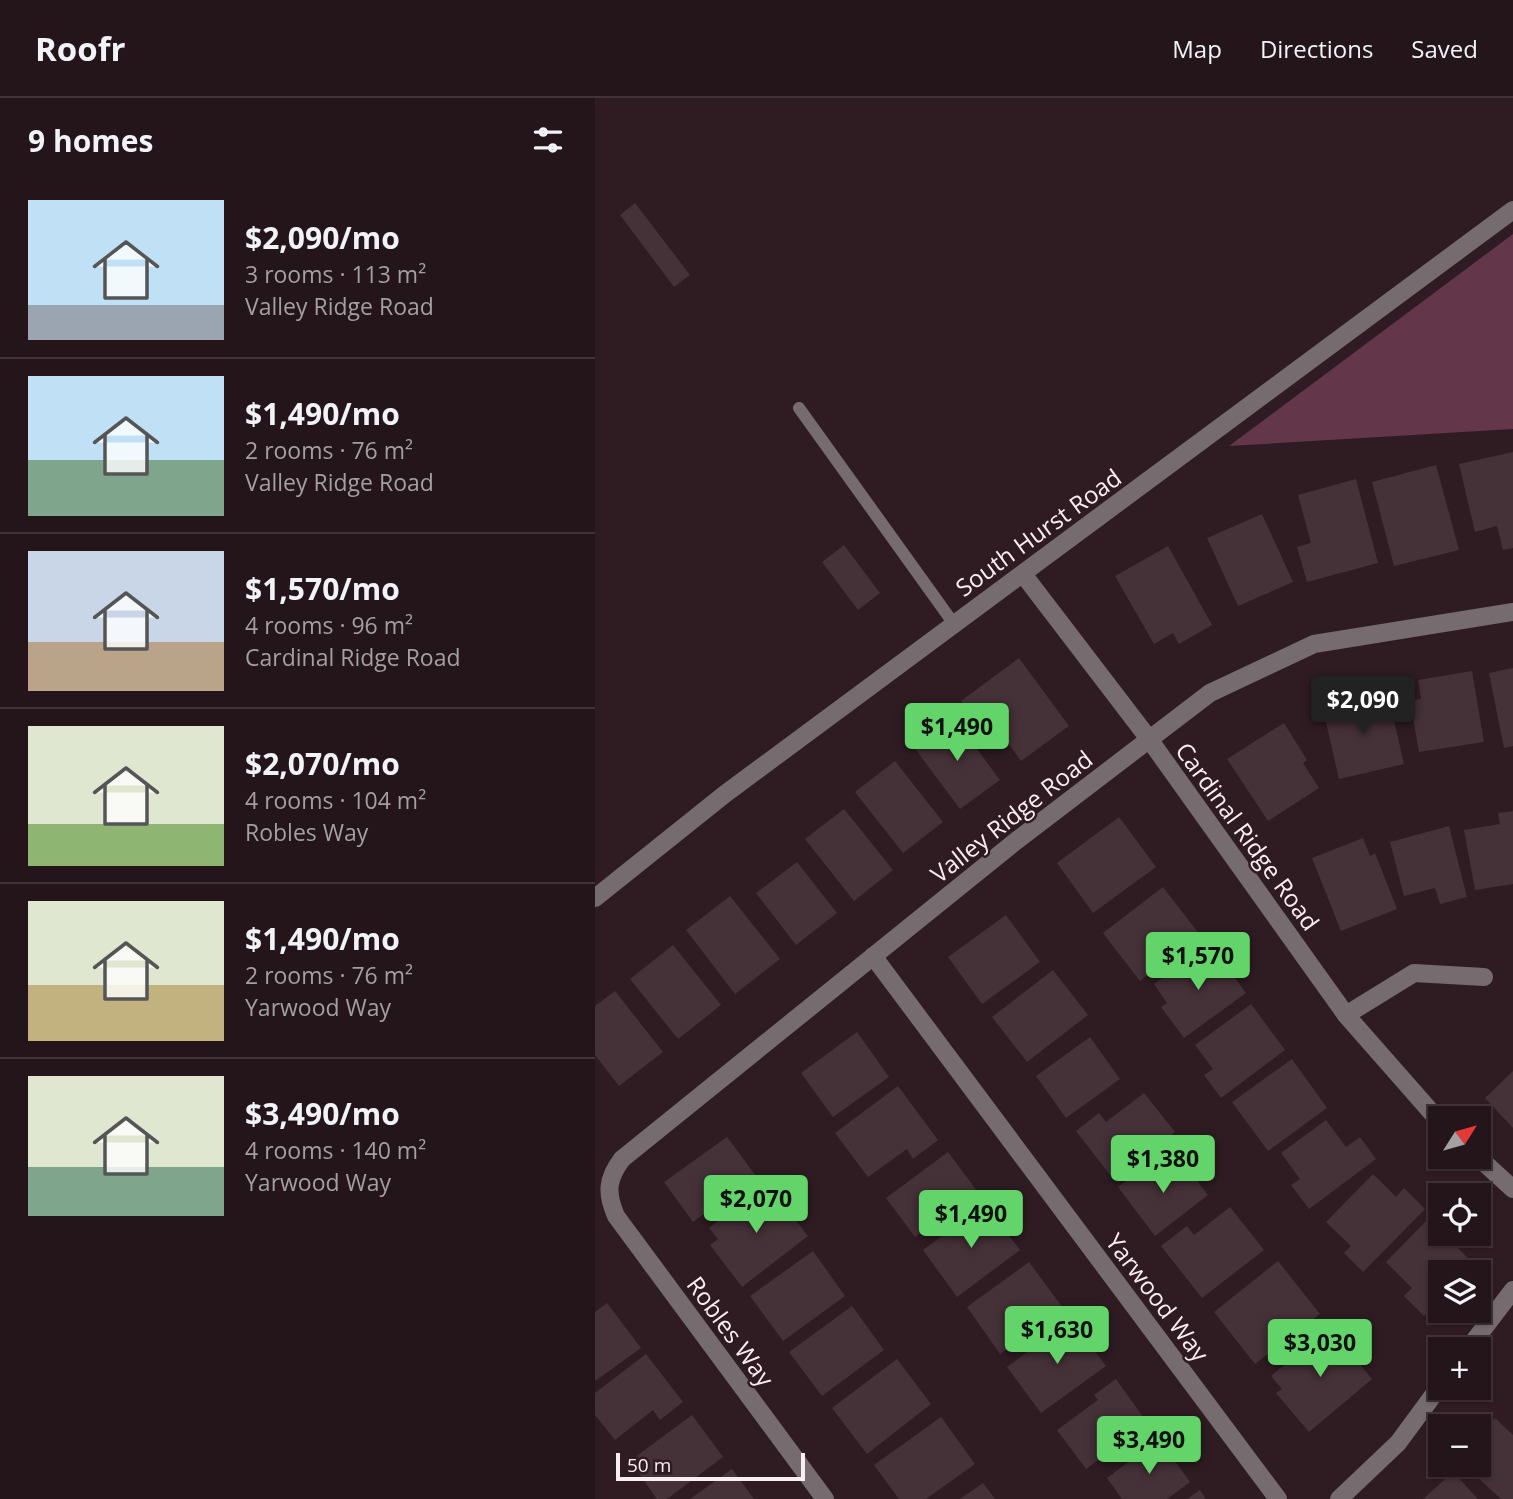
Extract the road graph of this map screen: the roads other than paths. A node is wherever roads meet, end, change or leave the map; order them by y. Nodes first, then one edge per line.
1 (1513, 210) edge
2 (799, 408) dead end
3 (1023, 574) junction
4 (1513, 612) edge
5 (954, 624) junction
6 (1149, 739) junction
7 (595, 898) edge
8 (873, 956) junction
9 (1484, 977) dead end
10 (1346, 1015) junction
11 (1428, 1108) edge
12 (1491, 1169) edge
13 (608, 1187) joint
14 (1513, 1189) edge
15 (1513, 1290) edge
16 (1477, 1337) edge
17 (1430, 1400) edge
18 (825, 1499) edge
19 (1278, 1499) edge
20 (1339, 1499) edge

1 - 3 street, South Hurst Road
2 - 5 lane
3 - 5 street, South Hurst Road
3 - 6 street, Cardinal Ridge Road
4 - 6 street, Valley Ridge Road
5 - 7 street, South Hurst Road
6 - 8 street, Valley Ridge Road
6 - 10 street, Cardinal Ridge Road
8 - 13 street, Valley Ridge Road
8 - 19 street, Yarwood Way
9 - 10 street
10 - 11 street, Cardinal Ridge Road
12 - 14 street
13 - 18 street, Robles Way
15 - 16 street
17 - 20 street

